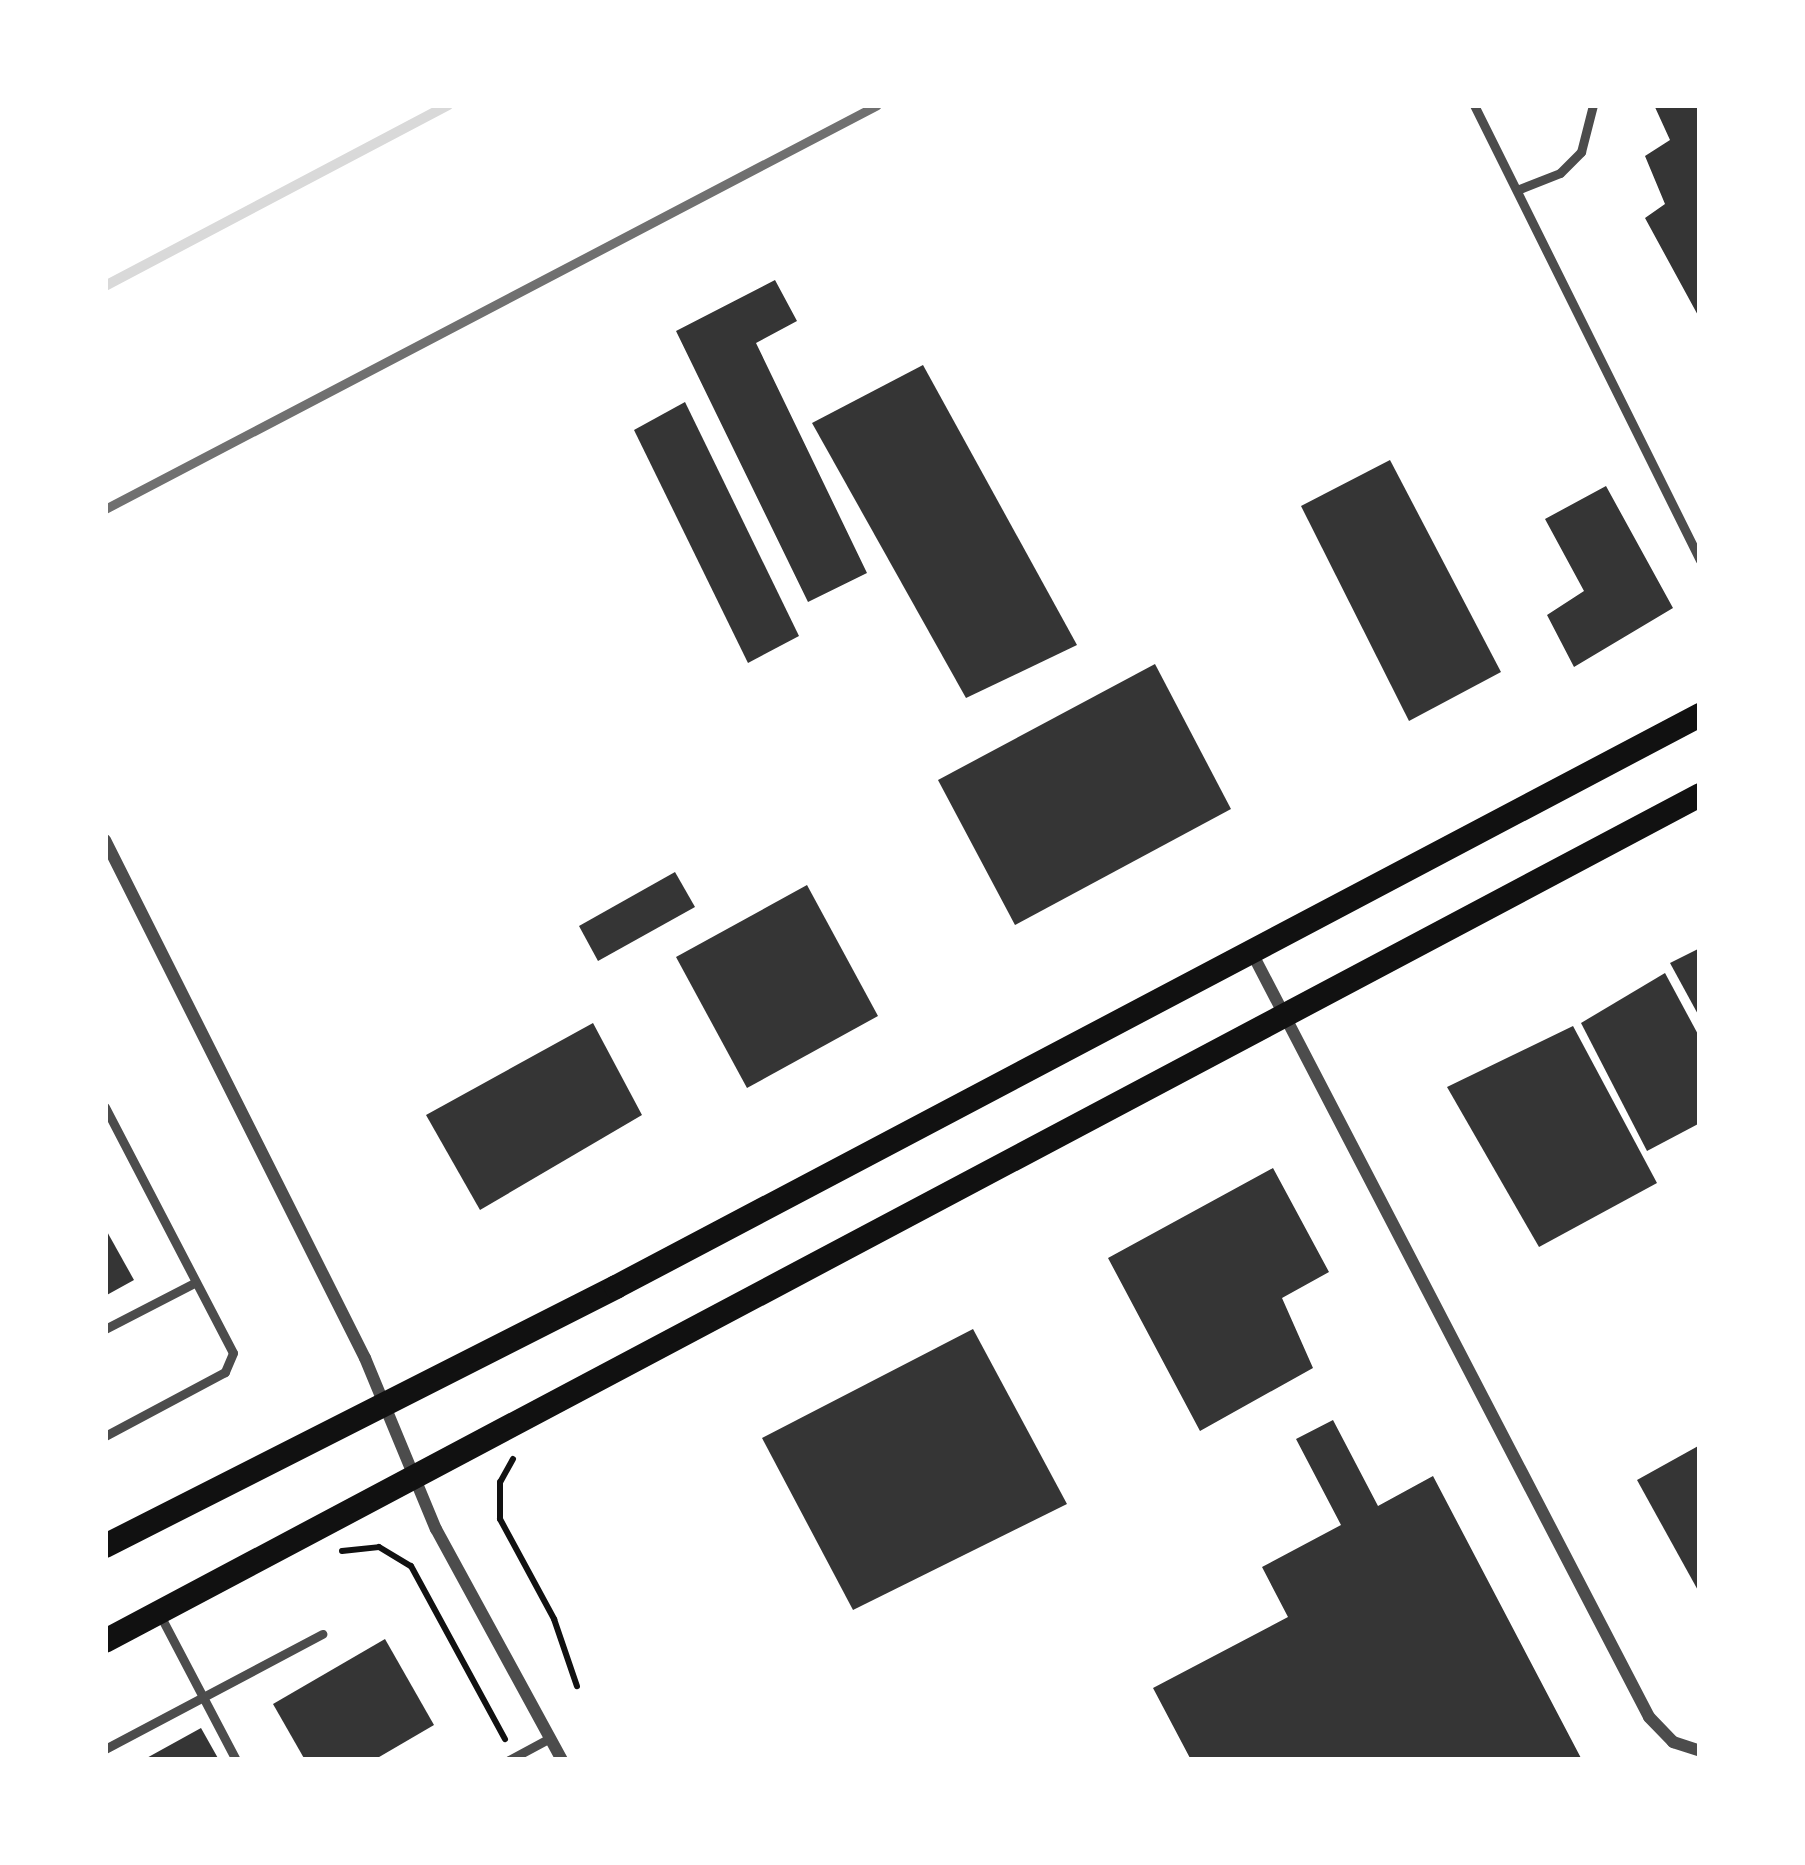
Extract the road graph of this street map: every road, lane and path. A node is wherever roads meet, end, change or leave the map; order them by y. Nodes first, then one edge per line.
1 (1474, 105) edge
2 (1593, 105) edge
3 (1517, 190) junction
4 (1700, 558) edge
5 (1700, 715) edge
6 (1700, 795) edge
7 (105, 840) edge
8 (1251, 951) junction
9 (1285, 1014) junction
10 (105, 1108) edge
11 (196, 1282) junction
12 (105, 1329) edge
13 (382, 1403) junction
14 (105, 1436) edge
15 (413, 1478) junction
16 (500, 1483) dead end
17 (105, 1546) edge
18 (380, 1547) dead end
19 (159, 1612) junction
20 (322, 1634) dead end
21 (105, 1641) edge
22 (578, 1686) dead end
23 (203, 1697) junction
24 (550, 1738) junction
25 (505, 1739) dead end
26 (105, 1749) edge
27 (1700, 1751) edge
28 (236, 1760) edge
29 (508, 1760) edge
30 (562, 1760) edge

1 - 3 lane
2 - 3 lane
3 - 4 lane
5 - 8 main road
6 - 9 main road
7 - 13 street
8 - 9 street
8 - 13 main road
9 - 15 main road
9 - 27 street
10 - 11 lane
11 - 12 lane
11 - 14 lane
13 - 15 street
13 - 17 main road
15 - 19 main road
15 - 24 street
16 - 22 path
18 - 25 path
19 - 21 main road
19 - 23 lane
20 - 23 lane
23 - 26 lane
23 - 28 lane
24 - 29 lane
24 - 30 street

